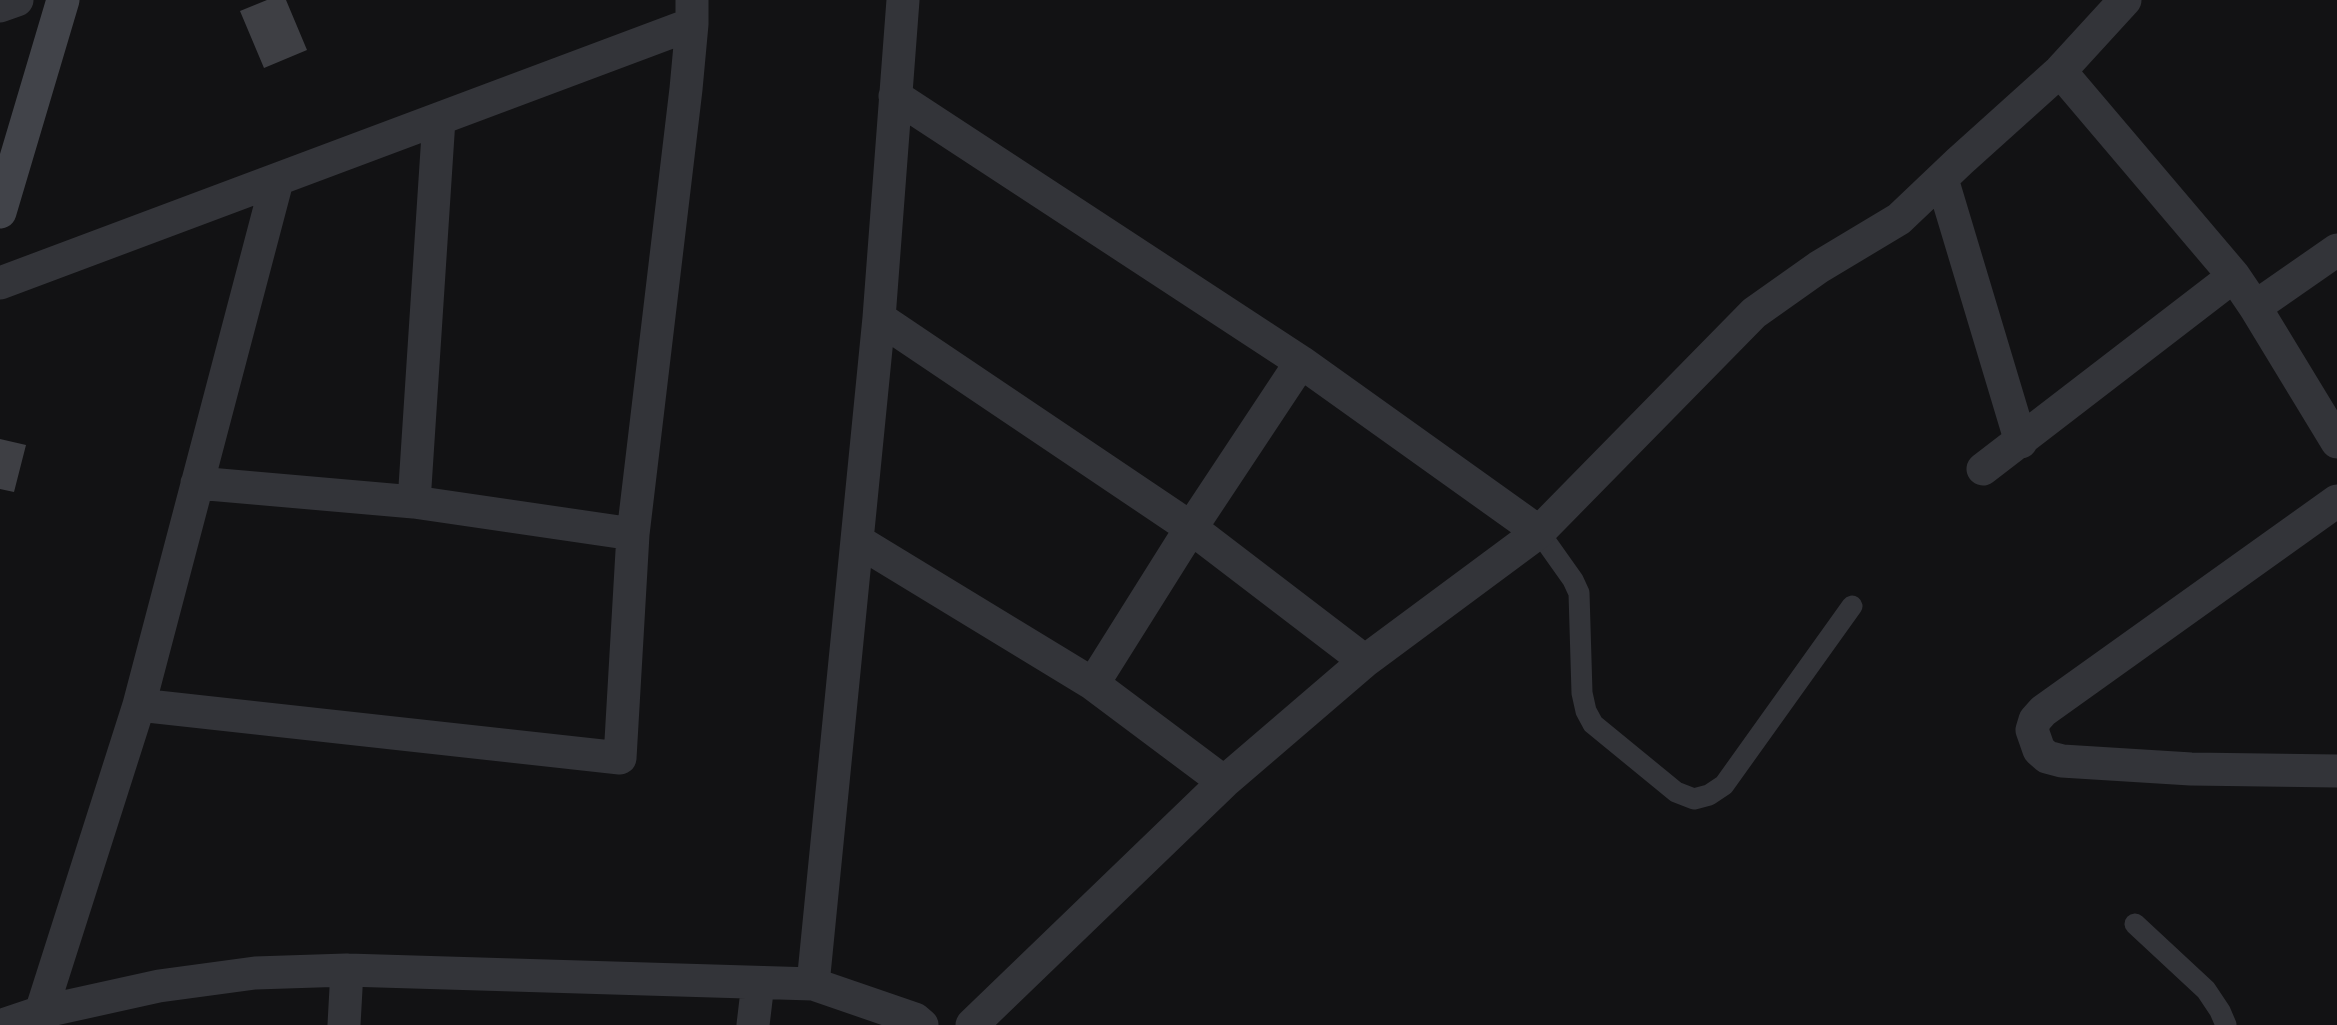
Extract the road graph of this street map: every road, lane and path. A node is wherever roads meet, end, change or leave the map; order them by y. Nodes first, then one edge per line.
1 (17, 0) edge
2 (63, 0) edge
3 (903, 0) edge
4 (2125, 0) edge
5 (0, 6) edge
6 (692, 12) edge
7 (2060, 71) junction
8 (895, 96) junction
9 (439, 119) junction
10 (1942, 179) junction
11 (278, 181) junction
12 (0, 212) edge
13 (2337, 250) edge
14 (2234, 276) junction
15 (0, 284) edge
16 (2255, 307) junction
17 (879, 318) junction
18 (1300, 363) junction
19 (2021, 442) junction
20 (2337, 442) edge
21 (1983, 469) dead end
22 (197, 483) junction
23 (2337, 501) edge
24 (414, 502) junction
25 (1191, 528) junction
26 (1539, 532) junction
27 (633, 534) junction
28 (858, 541) junction
29 (1852, 606) dead end
30 (1365, 661) junction
31 (1093, 684) junction
32 (139, 705) junction
33 (2337, 771) edge
34 (1224, 782) junction
35 (2135, 924) dead end
36 (347, 970) junction
37 (758, 983) junction
38 (813, 984) junction
39 (42, 1012) junction
40 (3, 1025) edge
41 (344, 1025) edge
42 (753, 1025) edge
43 (922, 1025) edge
44 (972, 1025) edge
45 (2226, 1025) edge

1 - 5 street
2 - 12 main road
3 - 8 street
4 - 7 street
6 - 9 street
6 - 27 street
7 - 10 street
7 - 14 street
8 - 17 street
8 - 18 street
9 - 11 street
9 - 24 street
10 - 19 street
10 - 26 street
11 - 15 street
11 - 22 street
13 - 16 street
14 - 16 street
14 - 19 street
16 - 20 street
17 - 25 street
17 - 28 street
18 - 25 street
18 - 26 street
19 - 21 street
22 - 24 street
22 - 32 street
23 - 33 street
24 - 27 street
25 - 30 street
25 - 31 street
26 - 29 lane
26 - 30 street
27 - 32 street
28 - 31 street
28 - 38 street
30 - 34 street
31 - 34 street
32 - 39 street
34 - 44 street
35 - 45 lane
36 - 37 street
36 - 39 street
36 - 41 street
37 - 38 street
37 - 42 street
38 - 43 street
39 - 40 street

